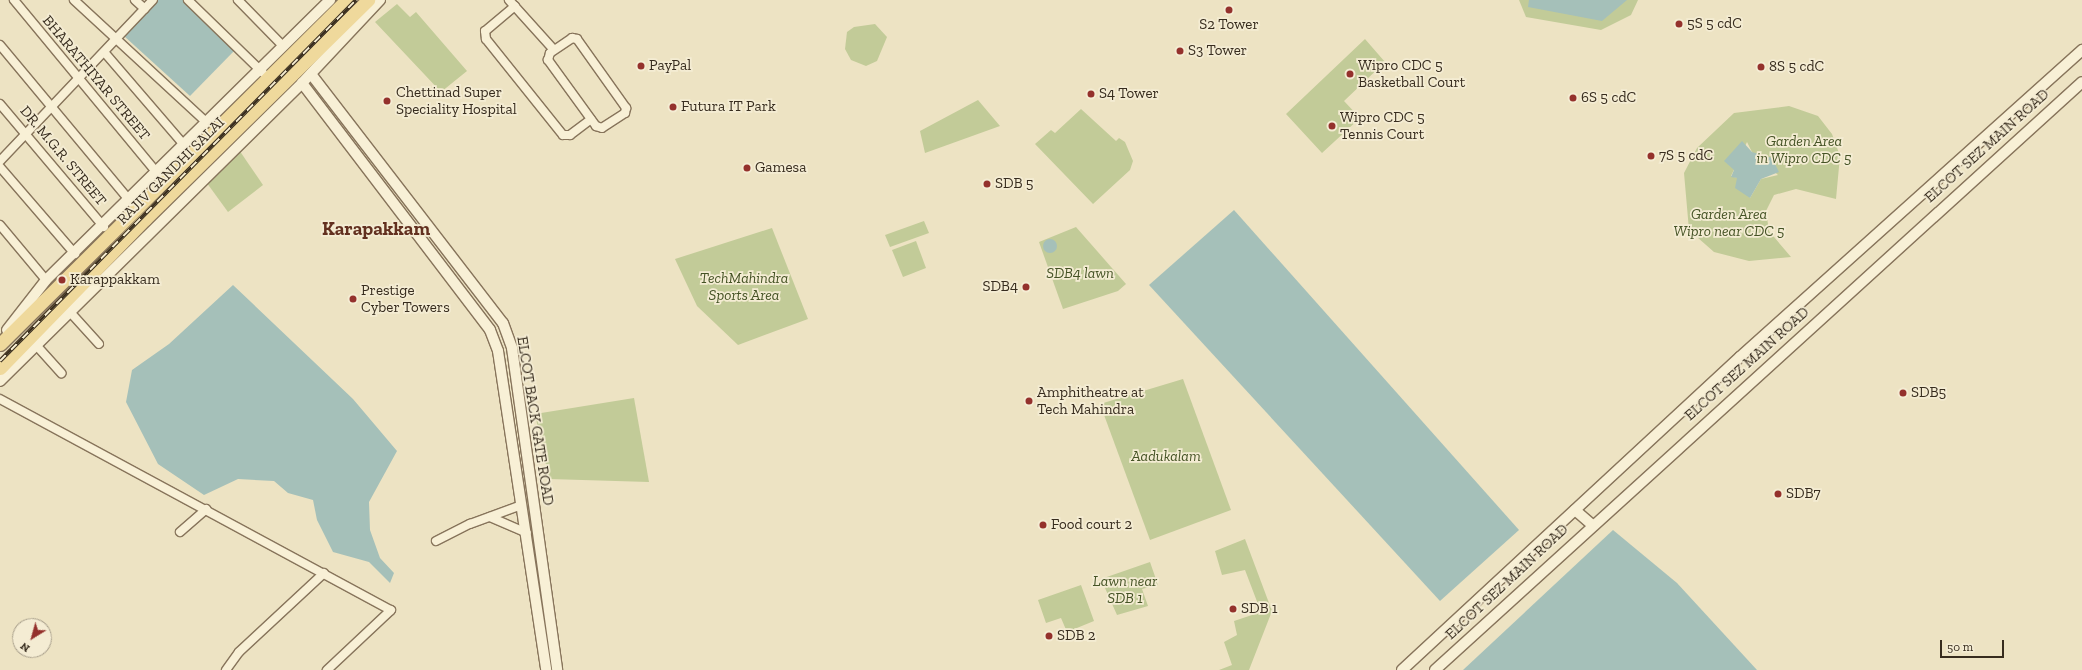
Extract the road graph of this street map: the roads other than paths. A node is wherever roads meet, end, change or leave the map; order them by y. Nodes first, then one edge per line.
1 (14, 0) edge
2 (74, 0) edge
3 (135, 0) edge
4 (153, 0) edge
5 (188, 0) edge
6 (238, 0) edge
7 (330, 0) edge
8 (347, 0) edge
9 (368, 0) edge
10 (380, 0) edge
11 (513, 2) edge
12 (145, 9) junction
13 (116, 39) junction
14 (0, 45) edge
15 (283, 46) junction
16 (556, 49) junction
17 (2082, 50) edge
18 (105, 53) junction
19 (264, 74) junction
20 (311, 74) junction
21 (77, 80) junction
22 (2082, 82) edge
23 (302, 83) junction
24 (0, 104) edge
25 (50, 107) junction
26 (591, 119) junction
27 (206, 122) junction
28 (25, 135) junction
29 (184, 145) junction
30 (0, 161) edge
31 (0, 167) edge
32 (158, 174) junction
33 (132, 204) junction
34 (0, 225) edge
35 (104, 227) junction
36 (138, 235) junction
37 (75, 254) junction
38 (46, 280) junction
39 (70, 312) junction
40 (0, 339) edge
41 (0, 344) edge
42 (99, 344) dead end
43 (36, 345) junction
44 (0, 368) edge
45 (61, 373) dead end
46 (0, 381) edge
47 (0, 399) edge
48 (509, 421) junction
49 (522, 421) junction
50 (522, 505) junction
51 (206, 508) junction
52 (1575, 510) junction
53 (490, 517) junction
54 (1591, 524) junction
55 (180, 532) dead end
56 (527, 533) junction
57 (436, 541) dead end
58 (324, 573) junction
59 (226, 670) edge
60 (327, 670) edge
61 (546, 670) edge
62 (558, 670) edge
63 (1402, 670) edge
64 (1435, 670) edge

1 - 21 street, BHARATHIYAR STREET
2 - 13 street
3 - 12 street
4 - 12 street
5 - 19 street
6 - 15 street
7 - 15 street
8 - 19 main road, RAJIV GANDHI SALAI
9 - 36 main road, RAJIV GANDHI SALAI
10 - 20 street
11 - 16 street
11 - 26 street
12 - 13 street
13 - 18 street
13 - 27 street
14 - 25 street
15 - 19 street
16 - 26 street
16 - 26 street
17 - 52 street, ELCOT SEZ MAIN ROAD
18 - 21 street
18 - 29 street
19 - 27 street
19 - 33 main road, RAJIV GANDHI SALAI
20 - 23 street
20 - 49 street, ELCOT BACK GATE ROAD
21 - 25 street
21 - 32 street, BHARATHIYAR STREET
22 - 54 street, ELCOT SEZ MAIN ROAD
23 - 36 street
23 - 48 street, ELCOT BACK GATE ROAD
24 - 28 street, DR. M.G.R. STREET
25 - 28 street
25 - 33 street
27 - 29 street
28 - 30 street
28 - 35 street, DR. M.G.R. STREET
29 - 32 street
31 - 37 street
32 - 33 street
33 - 35 street
33 - 41 main road, RAJIV GANDHI SALAI
34 - 38 street
35 - 37 street
36 - 39 street
36 - 44 main road, RAJIV GANDHI SALAI
37 - 38 street
38 - 40 street
39 - 42 street
39 - 43 street
43 - 45 street
43 - 46 street
47 - 51 street
48 - 49 street
48 - 50 street, ELCOT BACK GATE ROAD
49 - 62 street, ELCOT BACK GATE ROAD
50 - 53 street
50 - 56 street, ELCOT BACK GATE ROAD
51 - 55 street
51 - 58 street
52 - 54 street
52 - 63 street, ELCOT SEZ MAIN ROAD
53 - 56 street
53 - 57 street
54 - 64 street, ELCOT SEZ MAIN ROAD
56 - 61 street, ELCOT BACK GATE ROAD
58 - 59 street
58 - 60 street

